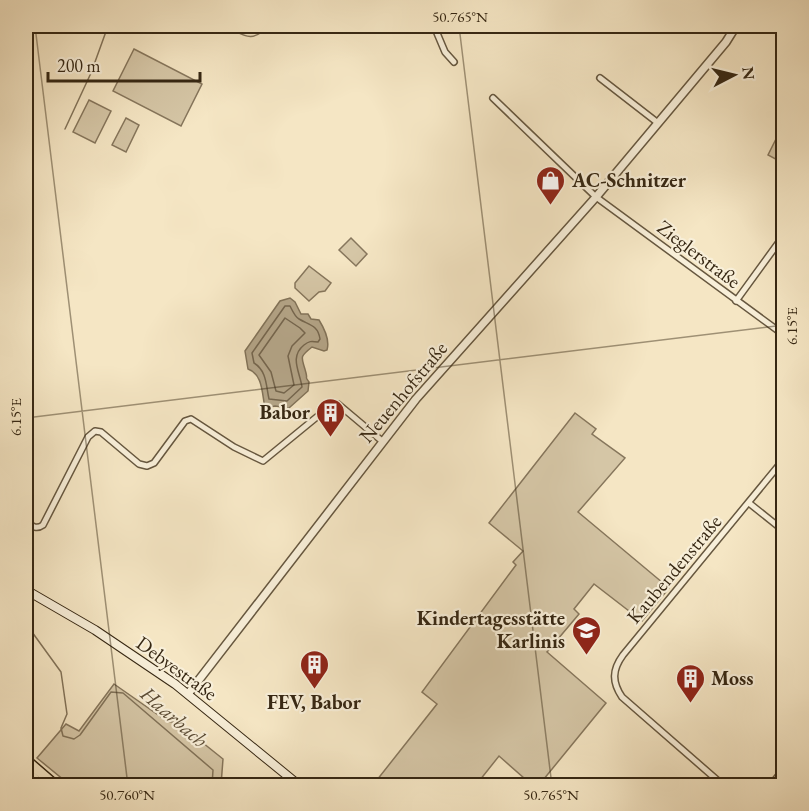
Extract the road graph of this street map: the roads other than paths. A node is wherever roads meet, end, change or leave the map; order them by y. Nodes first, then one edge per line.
1 (434, 26) edge
2 (736, 26) edge
3 (454, 62) dead end
4 (600, 78) dead end
5 (493, 98) dead end
6 (658, 123) junction
7 (596, 197) junction
8 (783, 235) edge
9 (736, 301) junction
10 (783, 335) edge
11 (382, 441) junction
12 (783, 459) edge
13 (749, 503) junction
14 (26, 522) edge
15 (783, 531) edge
16 (26, 590) edge
17 (188, 694) junction
18 (26, 760) edge
19 (783, 769) edge
20 (26, 771) edge
21 (42, 786) edge
22 (56, 786) edge
23 (300, 786) edge
24 (723, 786) edge
25 (770, 786) edge

1 - 3 street
2 - 6 street, Neuenhofstraße
4 - 6 street
5 - 7 street, Zieglerstraße
6 - 7 street, Neuenhofstraße
7 - 9 street, Zieglerstraße
7 - 11 street, Neuenhofstraße
8 - 9 street
9 - 10 street, Zieglerstraße
11 - 14 street
11 - 17 street, Neuenhofstraße
12 - 13 street, Kaubendenstraße
13 - 15 street
13 - 24 street, Kaubendenstraße
16 - 17 main road, Debyestraße
17 - 23 main road, Debyestraße
18 - 22 highway
19 - 25 street
20 - 21 highway

